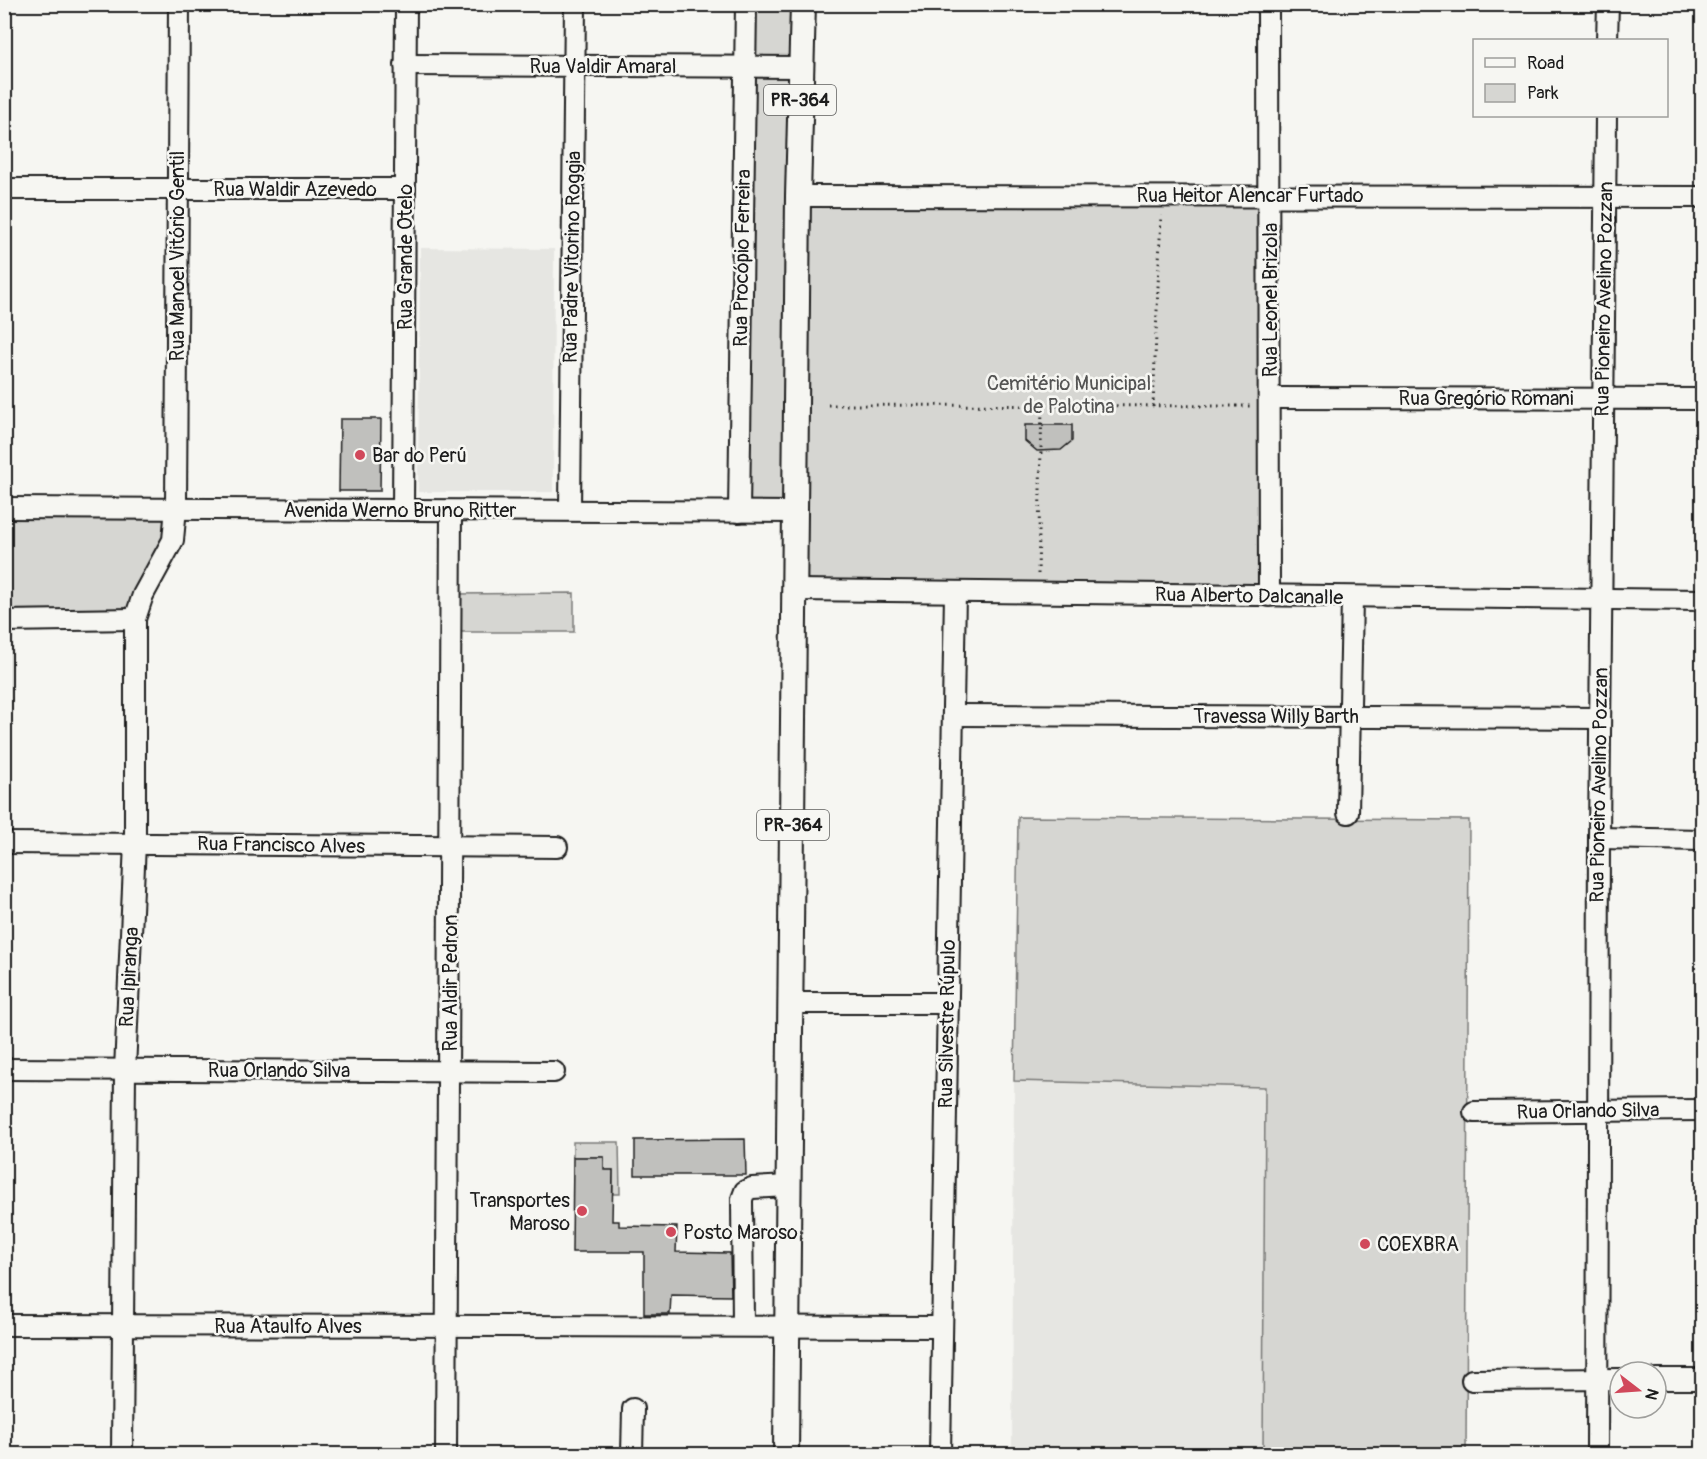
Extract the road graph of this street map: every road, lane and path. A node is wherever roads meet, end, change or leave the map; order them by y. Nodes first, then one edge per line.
1 (179, 4) edge
2 (406, 4) edge
3 (575, 4) edge
4 (746, 4) edge
5 (802, 4) edge
6 (1268, 4) edge
7 (1608, 4) edge
8 (1607, 39) edge
9 (405, 65) junction
10 (574, 65) junction
11 (745, 66) junction
12 (801, 67) junction
13 (1606, 117) edge
14 (4, 189) edge
15 (178, 189) junction
16 (405, 189) junction
17 (1270, 195) junction
18 (798, 196) junction
19 (1605, 196) junction
20 (1702, 197) edge
21 (1161, 207) dead end
22 (1270, 398) junction
23 (1603, 399) junction
24 (1702, 399) edge
25 (828, 405) dead end
26 (1251, 406) dead end
27 (1153, 407) junction
28 (1042, 408) junction
29 (4, 507) edge
30 (176, 508) junction
31 (403, 510) junction
32 (570, 510) junction
33 (451, 511) junction
34 (739, 512) junction
35 (796, 512) junction
36 (796, 590) junction
37 (955, 593) junction
38 (1038, 594) junction
39 (1269, 596) junction
40 (1352, 597) junction
41 (1601, 599) junction
42 (1702, 600) edge
43 (135, 619) junction
44 (4, 621) edge
45 (953, 715) junction
46 (1350, 716) junction
47 (1600, 718) junction
48 (1348, 813) dead end
49 (1599, 838) junction
50 (1702, 840) edge
51 (4, 843) edge
52 (135, 843) junction
53 (450, 847) junction
54 (557, 847) dead end
55 (792, 1003) junction
56 (948, 1003) junction
57 (4, 1069) edge
58 (125, 1070) junction
59 (449, 1071) junction
60 (554, 1072) dead end
61 (1702, 1110) edge
62 (1598, 1111) junction
63 (1474, 1112) dead end
64 (788, 1186) junction
65 (787, 1324) junction
66 (4, 1325) edge
67 (123, 1325) junction
68 (743, 1325) junction
69 (448, 1327) junction
70 (941, 1327) junction
71 (1598, 1379) junction
72 (1608, 1379) edge
73 (1668, 1379) edge
74 (1702, 1379) edge
75 (1472, 1380) dead end
76 (633, 1408) dead end
77 (122, 1455) edge
78 (446, 1455) edge
79 (632, 1455) edge
80 (786, 1455) edge
81 (939, 1455) edge
82 (1597, 1455) edge

1 - 15 street, Rua Manoel Vitório Gentil
2 - 9 street, Rua Grande Otelo
3 - 10 street, Rua Padre Vitorino Roggia
4 - 11 street, Rua Procópio Ferreira
5 - 12 main road, PR-364
6 - 17 street, Rua Leonel Brizola
7 - 8 street
9 - 10 street, Rua Valdir Amaral
9 - 16 street, Rua Grande Otelo
10 - 11 street, Rua Valdir Amaral
10 - 32 street, Rua Padre Vitorino Roggia
11 - 12 street, Rua Valdir Amaral
11 - 34 street, Rua Procópio Ferreira
12 - 18 main road, PR-364
13 - 19 street, Rua Pioneiro Avelino Pozzan
14 - 15 street, Rua Waldir Azevedo
15 - 16 street, Rua Waldir Azevedo
15 - 30 street, Rua Manoel Vitório Gentil
16 - 31 street, Rua Grande Otelo
17 - 18 street, Rua Heitor Alencar Furtado
17 - 19 street, Rua Heitor Alencar Furtado
17 - 22 street, Rua Leonel Brizola
18 - 35 main road, PR-364
19 - 20 street, Rua Heitor Alencar Furtado
19 - 23 street, Rua Pioneiro Avelino Pozzan
21 - 27 path
22 - 23 street, Rua Gregório Romani
22 - 39 street, Rua Leonel Brizola
23 - 24 street, Rua Gregório Romani
23 - 41 street, Rua Pioneiro Avelino Pozzan
25 - 28 path
26 - 27 path
27 - 28 path
28 - 38 path
29 - 30 street, Avenida Werno Bruno Ritter
30 - 31 street, Avenida Werno Bruno Ritter
30 - 43 street, Rua Ipiranga
31 - 33 street, Avenida Werno Bruno Ritter
32 - 33 street, Avenida Werno Bruno Ritter
32 - 34 street, Avenida Werno Bruno Ritter
33 - 53 street, Rua Aldir Pedron
34 - 35 street, Avenida Werno Bruno Ritter
35 - 36 main road, PR-364
36 - 37 street, Rua Alberto Dalcanalle
36 - 55 main road, PR-364
37 - 38 street, Rua Alberto Dalcanalle
37 - 45 street, Rua Silvestre Rúpulo
38 - 39 street, Rua Alberto Dalcanalle
39 - 40 street, Rua Alberto Dalcanalle
40 - 41 street, Rua Alberto Dalcanalle
40 - 46 street
41 - 42 street, Rua Alberto Dalcanalle
41 - 47 street, Rua Pioneiro Avelino Pozzan
43 - 44 street
43 - 52 street, Rua Ipiranga
45 - 46 street, Travessa Willy Barth
45 - 56 street, Rua Silvestre Rúpulo
46 - 47 street, Travessa Willy Barth
46 - 48 street
47 - 49 street, Rua Pioneiro Avelino Pozzan
49 - 50 street
49 - 62 street, Rua Pioneiro Avelino Pozzan
51 - 52 street, Rua Francisco Alves
52 - 53 street, Rua Francisco Alves
52 - 58 street, Rua Ipiranga
53 - 54 street, Rua Francisco Alves
53 - 59 street, Rua Aldir Pedron
55 - 56 street
55 - 64 main road, PR-364
56 - 70 street, Rua Silvestre Rúpulo
57 - 58 street, Rua Orlando Silva
58 - 59 street, Rua Orlando Silva
58 - 67 street, Rua Ipiranga
59 - 60 street, Rua Orlando Silva
59 - 69 street, Rua Aldir Pedron
61 - 62 street, Rua Orlando Silva
62 - 63 street, Rua Orlando Silva
62 - 71 street, Rua Pioneiro Avelino Pozzan
64 - 65 main road, PR-364
64 - 68 street
65 - 68 street, Rua Ataulfo Alves
65 - 70 street
65 - 80 main road, PR-364
66 - 67 street, Rua Ataulfo Alves
67 - 69 street, Rua Ataulfo Alves
67 - 77 street, Rua Ipiranga
68 - 69 street, Rua Ataulfo Alves
69 - 78 street, Rua Aldir Pedron
70 - 81 street, Rua Silvestre Rúpulo
71 - 72 street
71 - 75 street
71 - 82 street, Rua Pioneiro Avelino Pozzan
73 - 74 street
76 - 79 street

